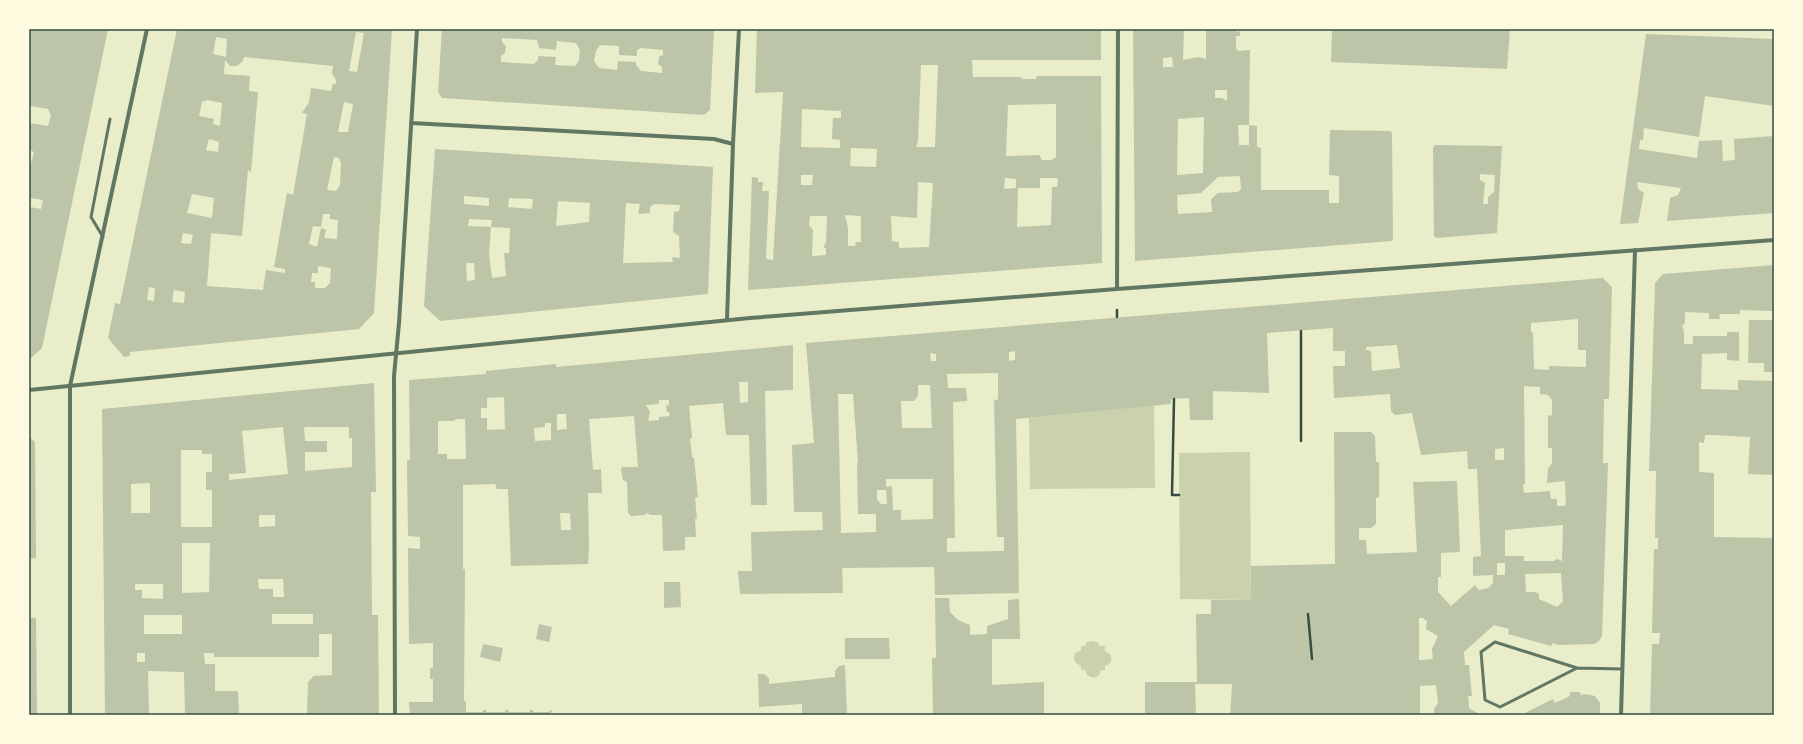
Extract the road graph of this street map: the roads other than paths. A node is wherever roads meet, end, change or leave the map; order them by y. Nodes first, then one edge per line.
1 (147, 29) edge
2 (417, 29) edge
3 (738, 29) edge
4 (1118, 29) edge
5 (110, 119) dead end
6 (411, 123) junction
7 (733, 144) junction
8 (103, 237) junction
9 (1774, 240) edge
10 (1635, 250) junction
11 (1117, 289) junction
12 (727, 320) junction
13 (396, 353) junction
14 (70, 386) junction
15 (29, 390) edge
16 (1577, 668) junction
17 (1622, 669) junction
18 (70, 715) edge
19 (395, 715) edge
20 (1621, 715) edge

1 - 8 street
2 - 6 street
3 - 7 street
4 - 11 street
5 - 8 lane
6 - 7 street
6 - 13 street
7 - 12 street
8 - 14 street
9 - 10 street
10 - 11 street
10 - 17 street
11 - 12 street
12 - 13 street
13 - 14 street
13 - 19 street
14 - 15 street
14 - 18 street
16 - 16 lane
16 - 17 lane
17 - 20 street

